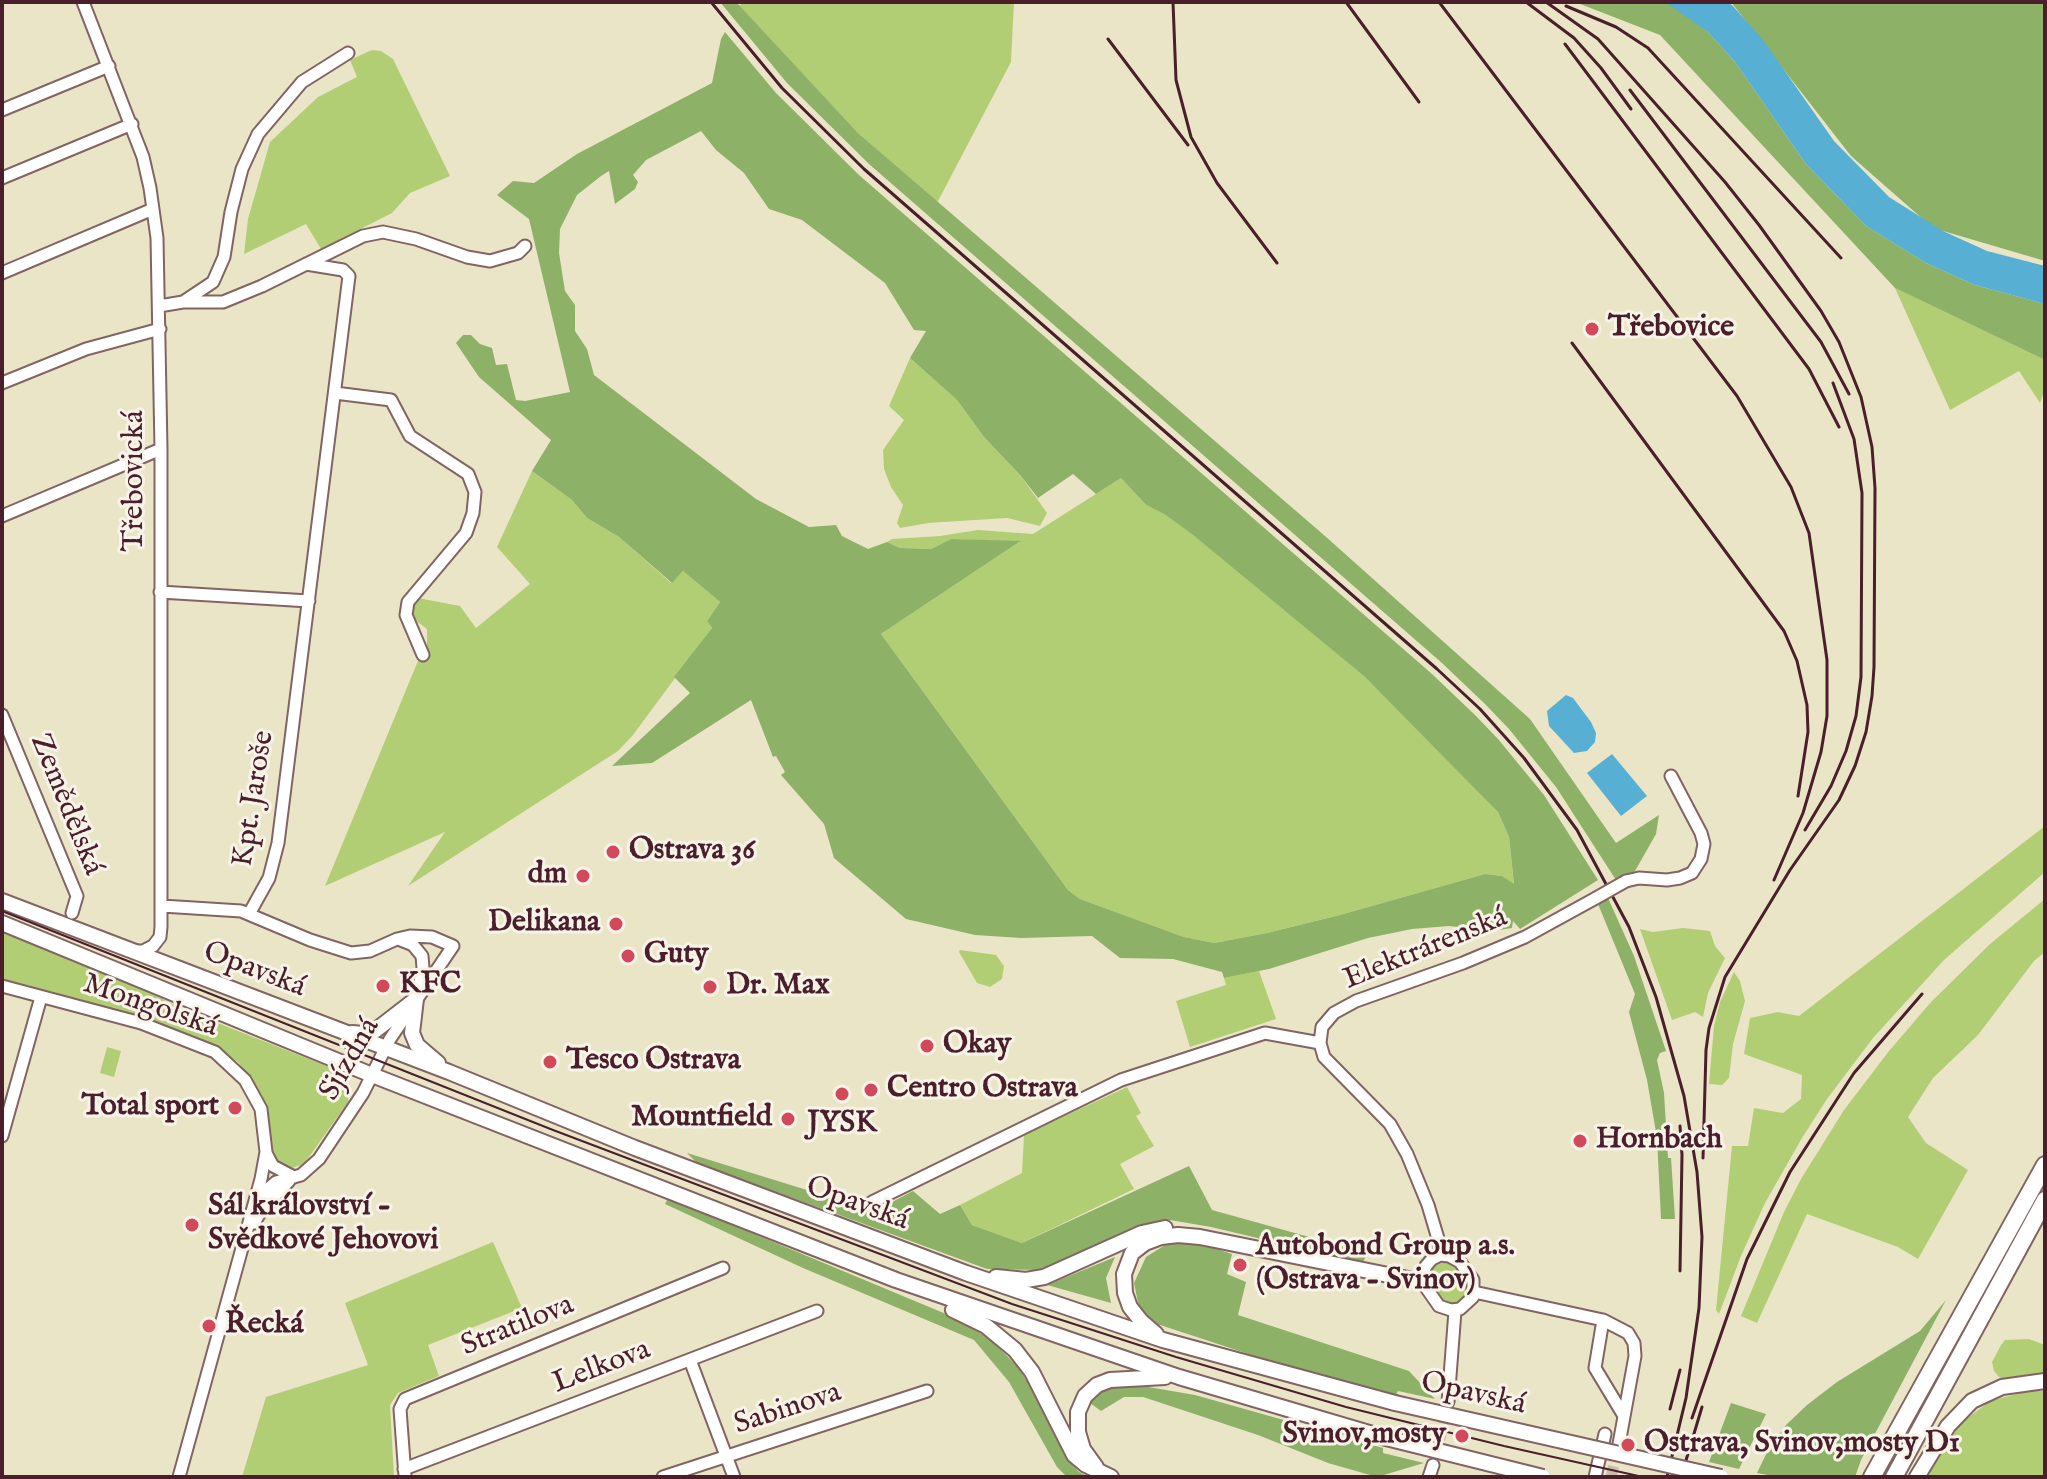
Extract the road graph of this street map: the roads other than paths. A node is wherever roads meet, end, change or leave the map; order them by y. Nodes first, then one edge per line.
1 (83, 2) edge
2 (348, 53) dead end
3 (109, 66) junction
4 (2, 110) edge
5 (132, 124) junction
6 (2, 178) edge
7 (153, 209) junction
8 (525, 246) dead end
9 (306, 264) junction
10 (2, 273) edge
11 (183, 302) junction
12 (159, 306) junction
13 (160, 329) junction
14 (2, 383) edge
15 (335, 393) junction
16 (161, 449) junction
17 (3, 512) edge
18 (160, 592) junction
19 (309, 601) junction
20 (423, 655) dead end
21 (2, 715) edge
22 (1671, 776) dead end
23 (2, 901) edge
24 (162, 906) junction
25 (72, 913) dead end
26 (249, 914) junction
27 (2, 923) edge
28 (397, 939) junction
29 (131, 951) junction
30 (2, 986) edge
31 (41, 997) junction
32 (416, 999) junction
33 (344, 1033) junction
34 (1320, 1043) junction
35 (387, 1048) junction
36 (449, 1072) junction
37 (372, 1075) junction
38 (2, 1136) edge
39 (266, 1152) junction
40 (2045, 1165) edge
41 (294, 1177) junction
42 (256, 1200) junction
43 (2045, 1200) edge
44 (872, 1202) dead end
45 (245, 1241) junction
46 (1254, 1248) junction
47 (1440, 1255) junction
48 (723, 1268) dead end
49 (966, 1273) junction
50 (896, 1280) junction
51 (1423, 1282) junction
52 (1474, 1292) junction
53 (817, 1311) dead end
54 (1455, 1311) junction
55 (1603, 1320) junction
56 (1163, 1340) junction
57 (690, 1360) junction
58 (1179, 1377) junction
59 (2045, 1381) edge
60 (927, 1391) dead end
61 (1448, 1402) tunnel mouth
62 (1624, 1416) junction
63 (1605, 1434) dead end
64 (1619, 1444) tunnel mouth
65 (726, 1456) junction
66 (404, 1473) edge
67 (1105, 1474) edge
68 (179, 1477) edge
69 (663, 1477) edge
70 (734, 1477) edge
71 (1543, 1477) edge
72 (1595, 1477) edge
73 (1721, 1477) edge
74 (1872, 1477) edge
75 (1894, 1477) edge
76 (1917, 1477) edge

1 - 3 street, Třebovická
2 - 11 street
3 - 4 street
3 - 5 street, Třebovická
5 - 6 street
5 - 7 street, Třebovická
7 - 10 street
7 - 12 street, Třebovická
8 - 9 street
9 - 11 street
9 - 15 street, Kpt. Jaroše
11 - 12 street
12 - 13 street, Třebovická
13 - 14 street
13 - 16 street, Třebovická
15 - 19 street, Kpt. Jaroše
15 - 20 street
16 - 17 street
16 - 18 street, Třebovická
18 - 19 street
18 - 24 street, Třebovická
19 - 26 street, Kpt. Jaroše
21 - 25 street, Zemědělská
22 - 34 street, Elektrárenská, bridge
23 - 29 main road, Opavská
24 - 26 street, Kpt. Jaroše
24 - 29 street, Třebovická
26 - 28 street
27 - 37 main road, Opavská
28 - 32 street
28 - 32 street, Sjízdná
29 - 33 main road, Opavská
30 - 31 street, Mongolská
31 - 38 street
31 - 39 street, Mongolská
32 - 33 main road
32 - 35 street, Sjízdná
32 - 36 main road
33 - 35 main road, Opavská
34 - 44 street
34 - 47 street
35 - 36 main road, Opavská
35 - 37 street, Sjízdná
36 - 49 main road, Opavská
37 - 41 street, Sjízdná
37 - 50 main road, Opavská
39 - 41 street
39 - 42 street, Mongolská
40 - 74 highway
41 - 42 street
41 - 45 street
42 - 45 street, Mongolská
43 - 75 highway
45 - 68 street, Mongolská
46 - 49 main road
46 - 51 main road
46 - 56 main road
47 - 51 street
47 - 52 street
48 - 66 street, Stratilova
49 - 56 main road, Opavská
50 - 58 main road, Opavská
50 - 67 main road
51 - 54 street
52 - 54 street
52 - 55 street
53 - 57 street, Lelkova
54 - 61 street
55 - 62 street
55 - 62 street
56 - 73 main road, Opavská, bridge
57 - 65 street
57 - 66 street, Lelkova
58 - 67 main road
58 - 71 main road, Opavská, bridge
59 - 76 main road
60 - 65 street, Sabinova
62 - 64 street
63 - 72 street
65 - 69 street, Sabinova
65 - 70 street

